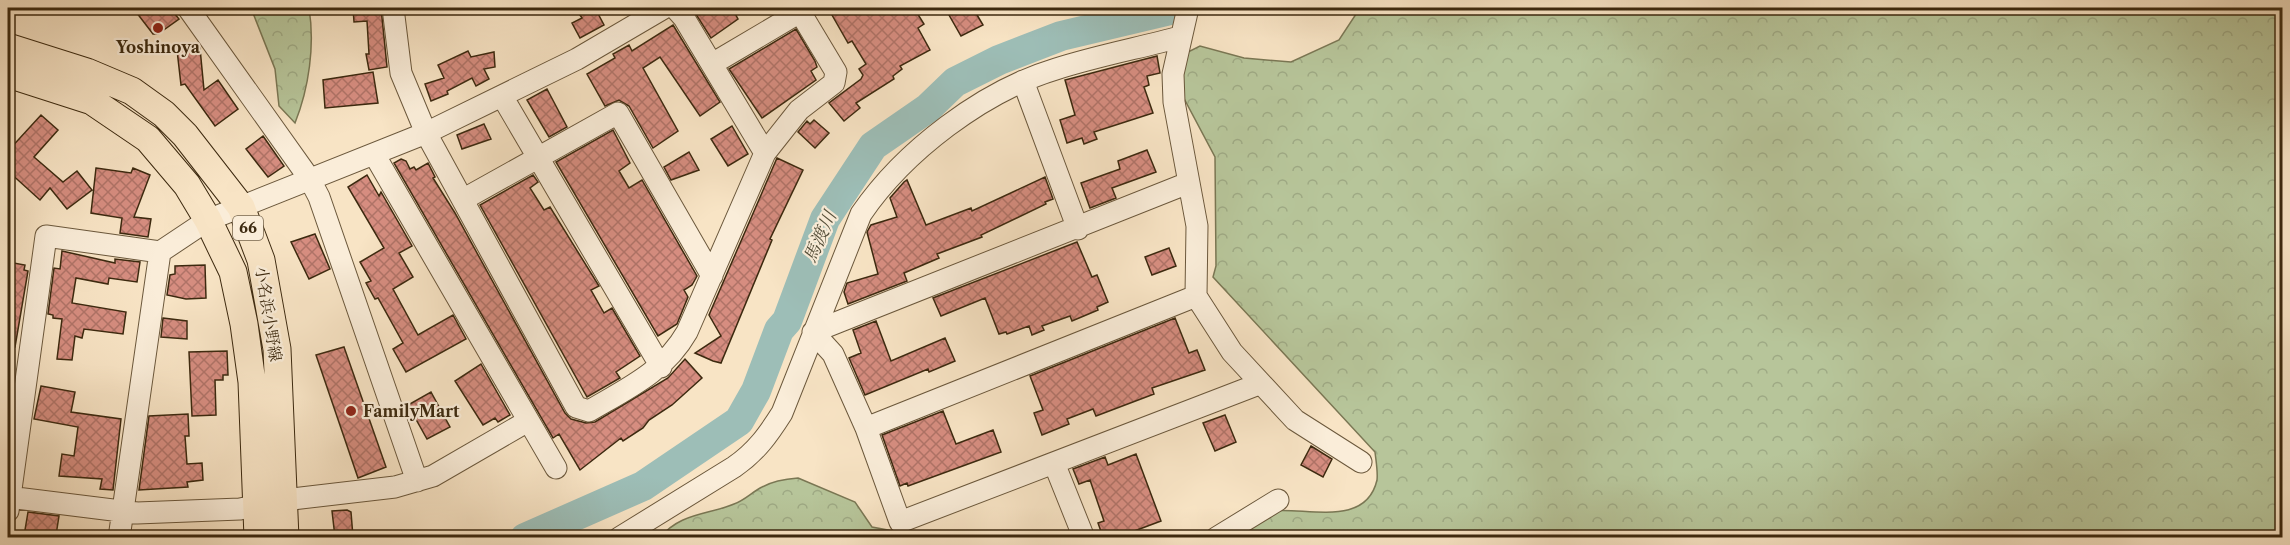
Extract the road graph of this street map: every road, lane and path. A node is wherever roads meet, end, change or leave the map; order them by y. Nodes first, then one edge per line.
1 (188, 8) edge
2 (393, 8) edge
3 (664, 8) edge
4 (675, 8) edge
5 (1188, 8) edge
6 (1180, 37) junction
7 (8, 47) edge
8 (712, 64) junction
9 (8, 74) edge
10 (1023, 81) junction
11 (502, 96) junction
12 (426, 133) junction
13 (765, 153) junction
14 (374, 154) junction
15 (539, 157) junction
16 (309, 178) junction
17 (1188, 183) junction
18 (464, 199) junction
19 (241, 207) junction
20 (208, 220) junction
21 (1078, 229) junction
22 (160, 252) junction
23 (712, 276) junction
24 (1196, 296) junction
25 (813, 332) junction
26 (661, 367) junction
27 (1259, 384) junction
28 (528, 421) junction
29 (866, 428) junction
30 (1361, 462) dead end
31 (1054, 463) junction
32 (556, 468) dead end
33 (417, 481) junction
34 (284, 500) junction
35 (1278, 500) dead end
36 (8, 502) edge
37 (257, 506) junction
38 (122, 511) junction
39 (118, 537) edge
40 (258, 537) edge
41 (285, 537) edge
42 (619, 537) edge
43 (1084, 537) edge
44 (1216, 537) edge

1 - 16 street
2 - 12 street
3 - 11 street
4 - 8 street
5 - 6 street
6 - 10 street
6 - 17 street
7 - 19 main road, 小名浜小野線 / 66
8 - 13 street
8 - 13 street
9 - 20 main road, 小名浜小野線 / 66
10 - 21 street
10 - 25 street
11 - 12 street
11 - 15 street
12 - 14 street
12 - 18 street
13 - 23 street
14 - 16 street
14 - 28 street
15 - 18 street
15 - 23 street
15 - 26 street
16 - 19 street
16 - 33 street
17 - 21 street
17 - 24 street
18 - 26 street
19 - 20 street
19 - 34 main road, 小名浜小野線 / 66
20 - 22 street
20 - 37 main road, 小名浜小野線 / 66
21 - 25 street
22 - 36 street
22 - 38 street
23 - 26 street
24 - 27 street
24 - 29 street
25 - 29 street
25 - 42 street
27 - 30 street
27 - 31 street
28 - 32 street
28 - 33 street
29 - 31 street
31 - 43 street
33 - 34 street
34 - 37 street
34 - 41 main road, 小名浜小野線 / 66
35 - 44 street
36 - 38 street
37 - 38 street
37 - 40 main road, 小名浜小野線 / 66
38 - 39 street

